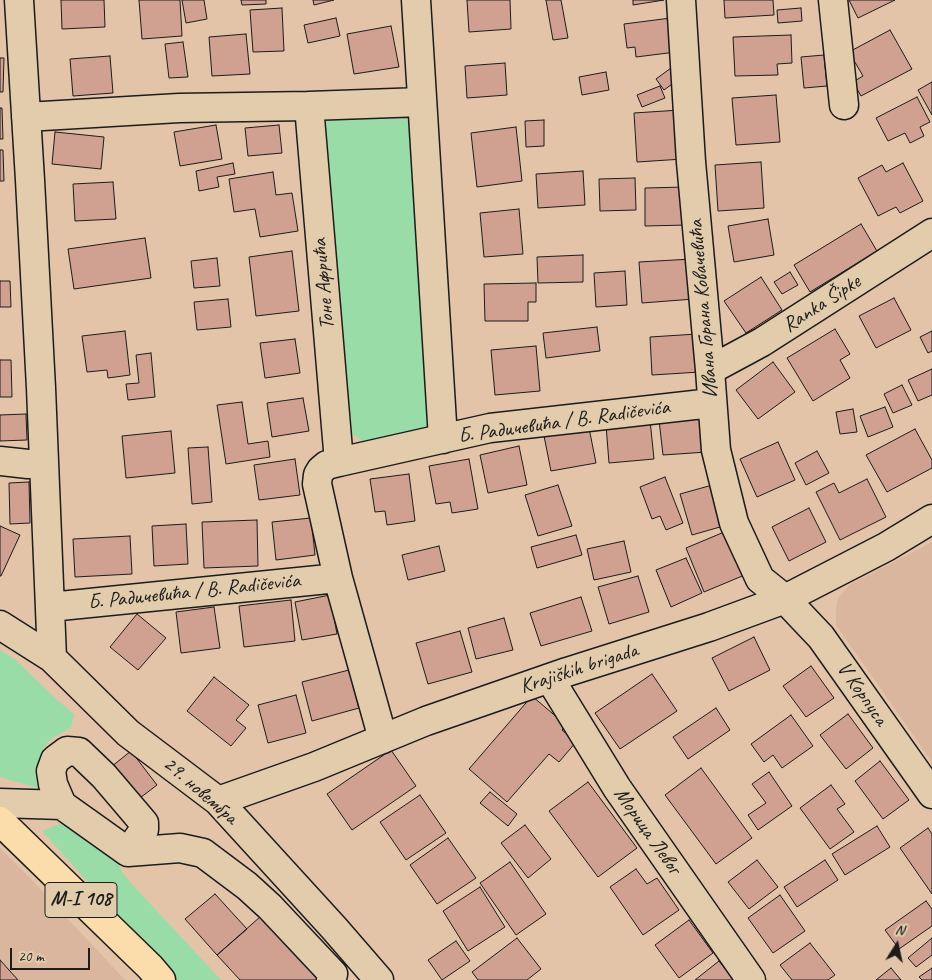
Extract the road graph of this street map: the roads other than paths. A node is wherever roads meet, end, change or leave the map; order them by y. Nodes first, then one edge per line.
1 (19, 0) edge
2 (416, 0) edge
3 (681, 0) edge
4 (832, 0) edge
5 (422, 102) junction
6 (844, 105) dead end
7 (309, 106) junction
8 (26, 117) junction
9 (932, 233) edge
10 (710, 370) junction
11 (712, 403) junction
12 (443, 438) junction
13 (0, 461) edge
14 (339, 462) junction
15 (44, 463) junction
16 (932, 518) edge
17 (338, 578) junction
18 (785, 599) junction
19 (50, 606) junction
20 (0, 625) edge
21 (52, 658) junction
22 (550, 679) junction
23 (383, 739) junction
24 (932, 794) edge
25 (218, 801) junction
26 (0, 803) edge
27 (62, 805) junction
28 (0, 821) edge
29 (128, 852) junction
30 (161, 980) edge
31 (331, 980) edge
32 (379, 980) edge
33 (751, 980) edge

1 - 8 street
2 - 5 street
3 - 10 street, Ивана Горана Ковачевића
4 - 6 street
5 - 7 street
5 - 12 street
7 - 8 street
7 - 14 street, Тоне Афрића
8 - 15 street
9 - 10 street, Ranka Šipke
10 - 11 street, Ивана Горана Ковачевића
11 - 12 street, Б. Радичевића / B. Radičevića
11 - 18 street, Ивана Горана Ковачевића
12 - 14 street, Б. Радичевића / B. Radičevića
13 - 15 street
14 - 17 street, Б. Радичевића / B. Radičevića
15 - 19 street
16 - 18 street, Krajiških brigada
17 - 19 street, Б. Радичевића / B. Radičevića
17 - 23 street, Б. Радичевића / B. Radičevića
18 - 22 street, Krajiških brigada
18 - 24 street, V Корпуса
19 - 21 street
20 - 21 street, 29. новембра
21 - 25 street, 29. новембра
22 - 23 street, Krajiških brigada
22 - 33 street, Морица Левог
23 - 25 street, Krajiških brigada
25 - 32 street, 29. новембра
26 - 27 street
27 - 29 street
27 - 29 street
28 - 30 main road, M-I 108
29 - 31 street

